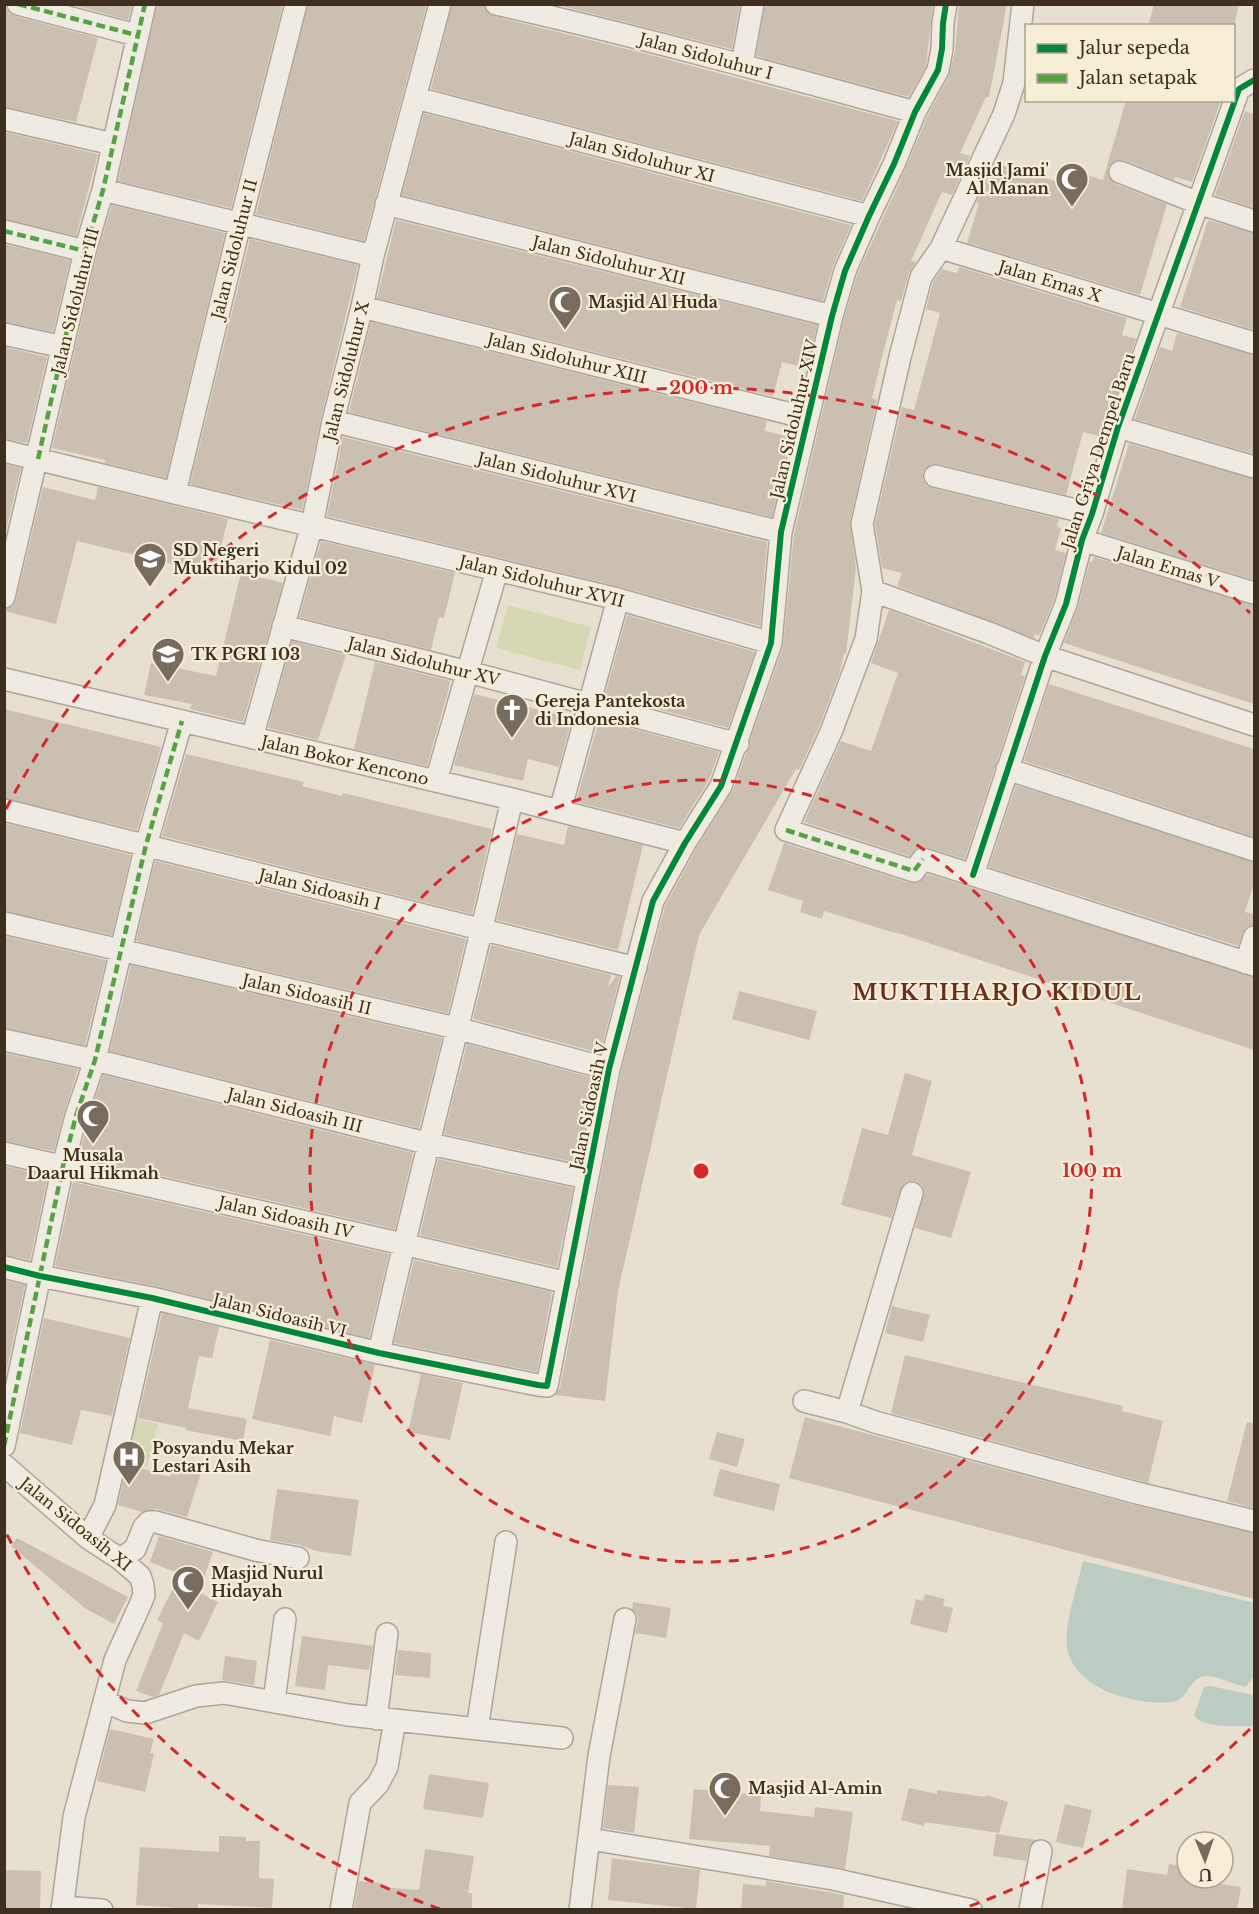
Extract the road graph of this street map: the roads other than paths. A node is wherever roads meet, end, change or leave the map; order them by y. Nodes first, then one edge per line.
1 (18, 4) edge
2 (145, 4) edge
3 (296, 4) edge
4 (440, 4) edge
5 (496, 4) edge
6 (753, 4) edge
7 (946, 4) edge
8 (1023, 4) edge
9 (136, 35) junction
10 (742, 64) junction
11 (1245, 88) edge
12 (416, 98) junction
13 (915, 112) junction
14 (4, 119) edge
15 (113, 144) junction
16 (1120, 172) dead end
17 (103, 190) junction
18 (1198, 203) junction
19 (386, 204) junction
20 (869, 216) junction
21 (1254, 221) edge
22 (240, 224) junction
23 (4, 231) edge
24 (941, 248) junction
25 (85, 251) junction
26 (373, 256) junction
27 (362, 308) junction
28 (1158, 313) junction
29 (832, 316) junction
30 (4, 334) edge
31 (1254, 343) edge
32 (63, 347) junction
33 (807, 418) junction
34 (333, 421) junction
35 (1118, 428) junction
36 (4, 451) edge
37 (38, 459) junction
38 (1254, 467) edge
39 (935, 476) dead end
40 (174, 493) junction
41 (1092, 514) junction
42 (312, 525) junction
43 (781, 532) junction
44 (1082, 540) junction
45 (8, 569) edge
46 (497, 570) junction
47 (873, 591) junction
48 (1254, 593) edge
49 (4, 597) edge
50 (618, 599) junction
51 (284, 626) junction
52 (771, 643) junction
53 (1045, 656) junction
54 (468, 672) junction
55 (4, 679) edge
56 (589, 705) junction
57 (182, 721) junction
58 (1254, 725) edge
59 (252, 738) junction
60 (738, 744) junction
61 (1007, 769) junction
62 (436, 781) junction
63 (512, 799) junction
64 (4, 810) edge
65 (560, 811) junction
66 (685, 843) junction
67 (146, 845) junction
68 (1254, 849) edge
69 (973, 875) junction
70 (4, 923) edge
71 (483, 930) junction
72 (1254, 937) edge
73 (122, 951) junction
74 (1250, 964) edge
75 (636, 968) junction
76 (456, 1028) junction
77 (4, 1040) edge
78 (95, 1060) junction
79 (609, 1069) junction
80 (430, 1144) junction
81 (4, 1153) edge
82 (63, 1166) junction
83 (587, 1178) junction
84 (912, 1193) dead end
85 (403, 1244) junction
86 (4, 1267) edge
87 (40, 1276) junction
88 (568, 1284) junction
89 (152, 1298) junction
90 (379, 1353) junction
91 (549, 1383) joint
92 (804, 1401) dead end
93 (847, 1412) junction
94 (4, 1446) edge
95 (4, 1465) edge
96 (1254, 1521) edge
97 (88, 1538) junction
98 (506, 1542) dead end
99 (298, 1558) dead end
100 (120, 1559) junction
101 (625, 1619) dead end
102 (285, 1620) dead end
103 (387, 1634) dead end
104 (274, 1701) junction
105 (106, 1702) junction
106 (386, 1720) junction
107 (477, 1729) junction
108 (562, 1738) dead end
109 (590, 1839) junction
110 (1041, 1851) dead end
111 (62, 1908) edge
112 (102, 1910) edge
113 (341, 1910) edge
114 (580, 1910) edge
115 (971, 1910) edge
116 (1030, 1910) edge

1 - 9 street
2 - 9 street, Jalan Sidoluhur III
3 - 22 street, Jalan Sidoluhur II
4 - 12 street, Jalan Sidoluhur X
5 - 10 street, Jalan Sidoluhur I
6 - 10 street
7 - 13 street, Jalan Sidoluhur XIV
8 - 24 street
9 - 15 street, Jalan Sidoluhur III
10 - 13 street, Jalan Sidoluhur I
11 - 18 street, Jalan Griya Dempel Baru
12 - 19 street, Jalan Sidoluhur X
12 - 20 street, Jalan Sidoluhur XI
13 - 20 street, Jalan Sidoluhur XIV
14 - 15 street
15 - 17 street, Jalan Sidoluhur III
16 - 18 street
17 - 22 street
17 - 25 street, Jalan Sidoluhur III
18 - 21 street
18 - 28 street, Jalan Griya Dempel Baru
19 - 26 street, Jalan Sidoluhur X
19 - 29 street, Jalan Sidoluhur XII
20 - 29 street, Jalan Sidoluhur XIV
22 - 26 street
22 - 40 street, Jalan Sidoluhur II
23 - 25 street
24 - 28 street, Jalan Emas X
24 - 47 street
25 - 32 street, Jalan Sidoluhur III
26 - 27 street, Jalan Sidoluhur X
27 - 33 street, Jalan Sidoluhur XIII
27 - 34 street, Jalan Sidoluhur X
28 - 31 street, Jalan Emas X
28 - 35 street, Jalan Griya Dempel Baru
29 - 33 street, Jalan Sidoluhur XIV
30 - 32 street
32 - 37 street, Jalan Sidoluhur III
33 - 43 street, Jalan Sidoluhur XIV
34 - 42 street, Jalan Sidoluhur X
34 - 43 street, Jalan Sidoluhur XVI
35 - 38 street
35 - 41 street, Jalan Griya Dempel Baru
36 - 37 street, Jalan Sidoluhur XVII
37 - 40 street, Jalan Sidoluhur XVII
37 - 45 street, Jalan Sidoluhur III
39 - 41 street
40 - 42 street, Jalan Sidoluhur XVII
41 - 44 street, Jalan Griya Dempel Baru
42 - 46 street, Jalan Sidoluhur XVII
42 - 51 street, Jalan Sidoluhur X
43 - 52 street, Jalan Sidoluhur XIV
44 - 48 street, Jalan Emas V
44 - 53 street, Jalan Griya Dempel Baru
45 - 49 street, Jalan Sidoluhur III
46 - 50 street, Jalan Sidoluhur XVII
46 - 54 street
47 - 53 street
47 - 69 street
50 - 52 street, Jalan Sidoluhur XVII
50 - 56 street
51 - 54 street, Jalan Sidoluhur XV
51 - 59 street, Jalan Sidoluhur X
52 - 60 street, Jalan Sidoluhur XIV
53 - 58 street
53 - 61 street, Jalan Griya Dempel Baru
54 - 56 street, Jalan Sidoluhur XV
54 - 62 street
55 - 57 street, Jalan Bokor Kencono
56 - 60 street, Jalan Sidoluhur XV
56 - 65 street
57 - 59 street, Jalan Bokor Kencono
57 - 67 street
59 - 62 street, Jalan Bokor Kencono
60 - 66 street, Jalan Sidoluhur XIV
61 - 68 street
61 - 69 street, Jalan Griya Dempel Baru
62 - 63 street, Jalan Bokor Kencono
63 - 65 street, Jalan Bokor Kencono
63 - 71 street
64 - 67 street, Jalan Sidoasih I
65 - 66 street, Jalan Bokor Kencono
66 - 75 street, Jalan Sidoasih V
67 - 71 street, Jalan Sidoasih I
67 - 73 street
69 - 74 street
70 - 73 street, Jalan Sidoasih II
71 - 75 street, Jalan Sidoasih I
71 - 76 street
72 - 74 street
73 - 76 street, Jalan Sidoasih II
73 - 78 street
75 - 79 street, Jalan Sidoasih V
76 - 79 street, Jalan Sidoasih II
76 - 80 street
77 - 78 street, Jalan Sidoasih III
78 - 80 street, Jalan Sidoasih III
78 - 82 street
79 - 83 street, Jalan Sidoasih V
80 - 83 street, Jalan Sidoasih III
80 - 85 street
81 - 82 street, Jalan Sidoasih IV
82 - 85 street, Jalan Sidoasih IV
82 - 87 street
83 - 88 street, Jalan Sidoasih V
84 - 93 street
85 - 88 street, Jalan Sidoasih IV
85 - 90 street
86 - 87 street, Jalan Sidoasih VI
87 - 89 street, Jalan Sidoasih VI
87 - 94 street
88 - 91 street, Jalan Sidoasih V
89 - 90 street, Jalan Sidoasih VI
89 - 97 street
90 - 91 street, Jalan Sidoasih VI
92 - 93 street
93 - 96 street
95 - 97 street, Jalan Sidoasih XI
97 - 100 street, Jalan Sidoasih XI
98 - 107 street
99 - 100 street
100 - 105 street, Jalan Sidoasih XI
101 - 109 street
102 - 104 street
103 - 106 street
104 - 105 street
104 - 106 street
105 - 111 street
106 - 107 street
106 - 113 street
107 - 108 street
109 - 114 street
109 - 115 street
110 - 116 street
111 - 112 street

